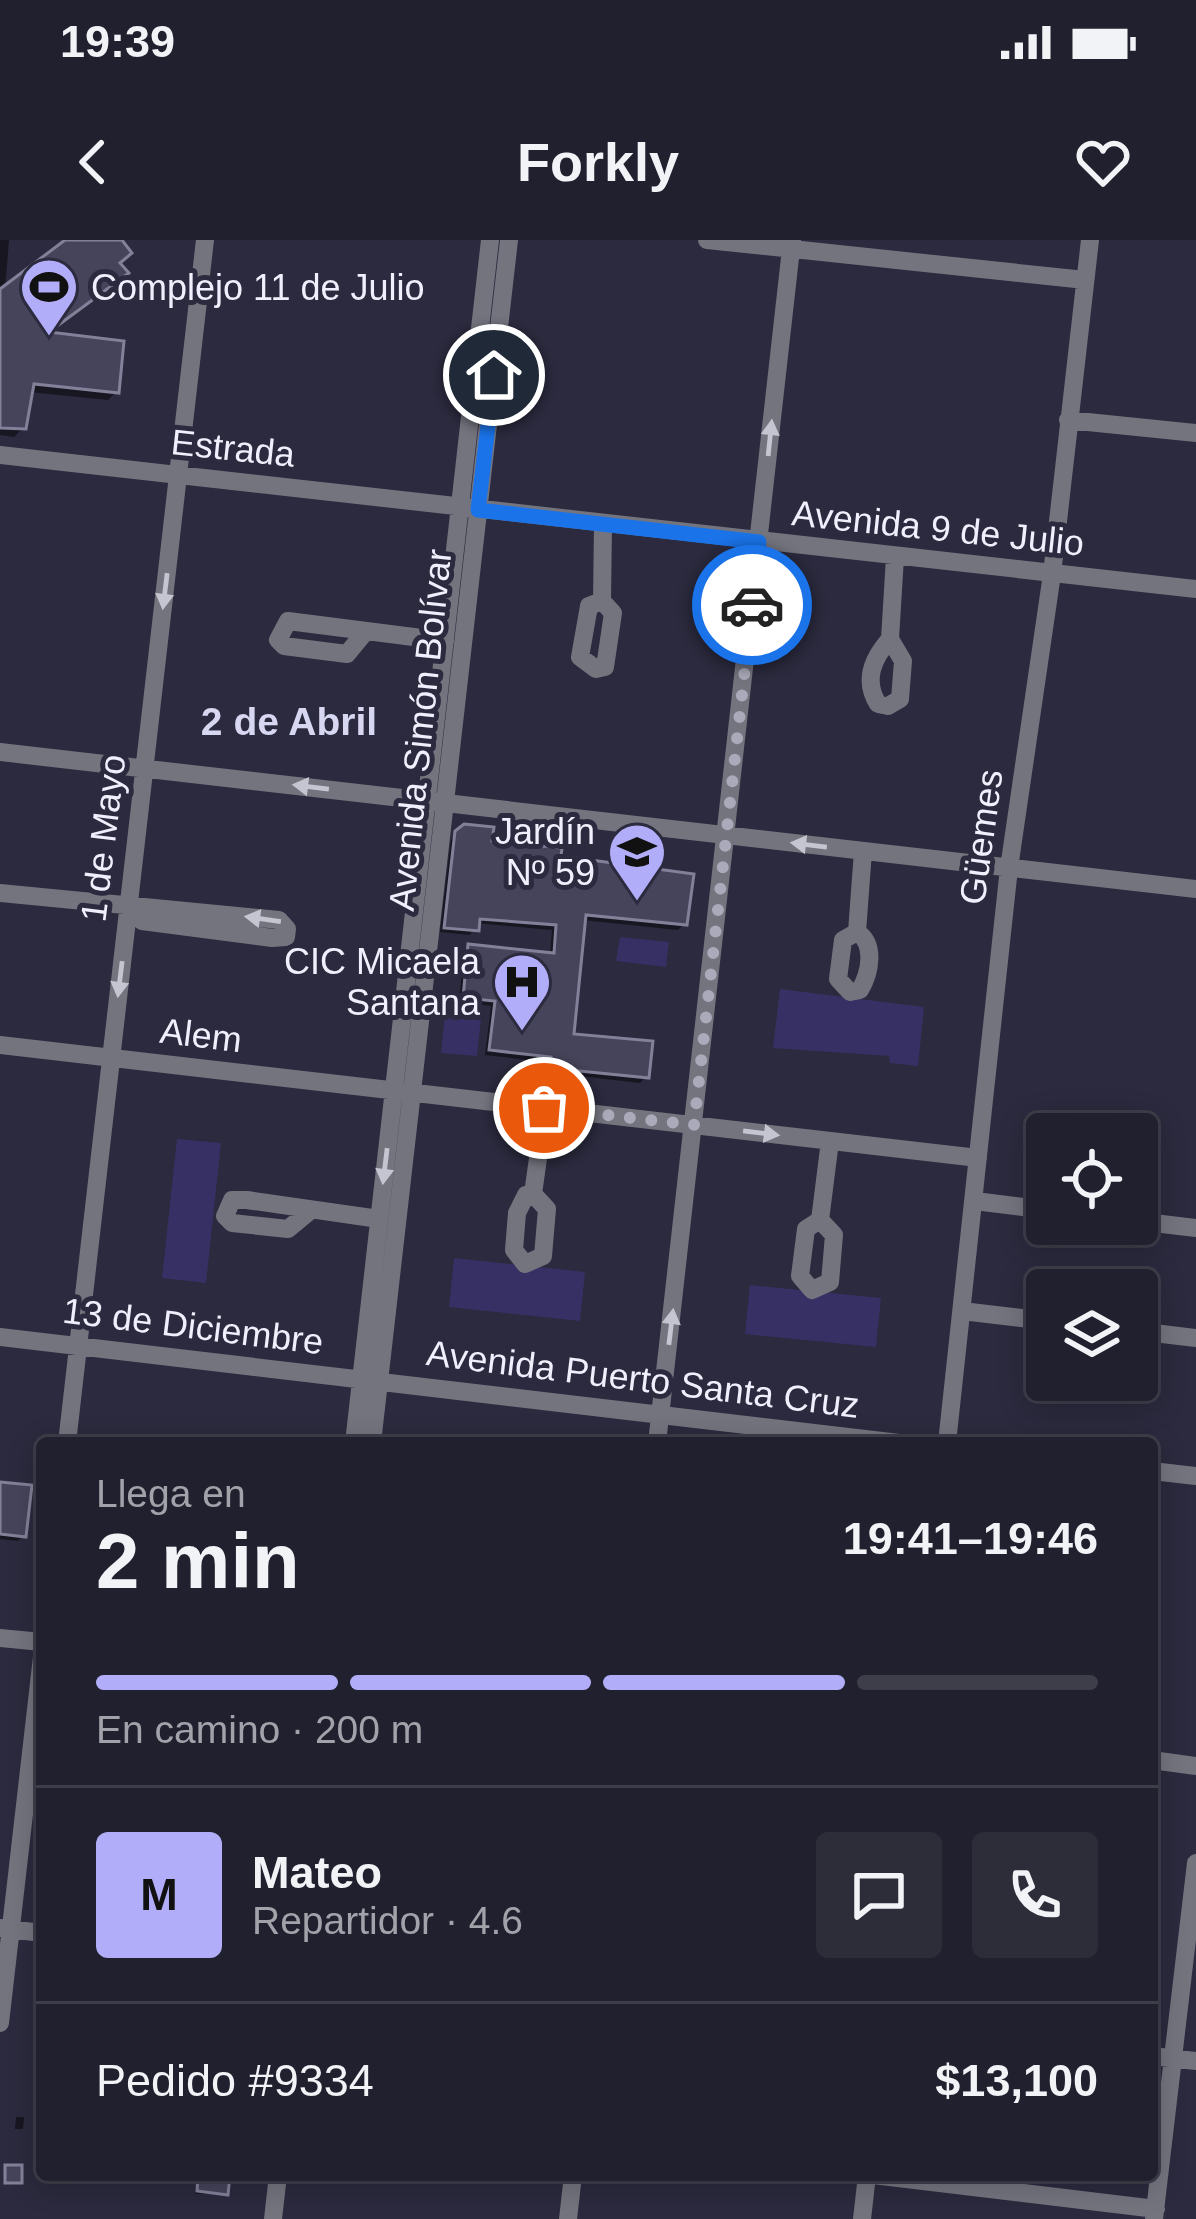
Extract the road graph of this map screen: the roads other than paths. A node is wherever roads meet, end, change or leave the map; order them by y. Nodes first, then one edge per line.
1 (206, 240) edge
2 (490, 240) edge
3 (509, 240) edge
4 (706, 240) edge
5 (1090, 240) edge
6 (792, 244) edge
7 (1085, 280) junction
8 (1069, 420) junction
9 (1196, 433) edge
10 (0, 454) edge
11 (178, 475) junction
12 (468, 508) junction
13 (602, 524) junction
14 (759, 542) junction
15 (896, 557) junction
16 (1052, 574) junction
17 (1196, 589) edge
18 (602, 601) dead end
19 (365, 631) dead end
20 (890, 639) dead end
21 (445, 641) junction
22 (0, 752) edge
23 (144, 768) junction
24 (436, 802) junction
25 (728, 835) junction
26 (863, 851) junction
27 (1009, 868) junction
28 (1196, 889) edge
29 (0, 892) edge
30 (128, 909) junction
31 (857, 932) dead end
32 (0, 1045) edge
33 (111, 1058) junction
34 (403, 1092) junction
35 (544, 1108) junction
36 (694, 1125) junction
37 (830, 1141) junction
38 (978, 1158) junction
39 (533, 1194) dead end
40 (975, 1201) junction
41 (1026, 1207) edge
42 (311, 1210) dead end
43 (379, 1219) junction
44 (820, 1220) dead end
45 (1158, 1223) edge
46 (1196, 1228) edge
47 (962, 1311) junction
48 (1026, 1319) edge
49 (1158, 1333) edge
50 (0, 1337) edge
51 (1196, 1338) edge
52 (78, 1346) junction
53 (370, 1380) junction
54 (661, 1413) junction
55 (68, 1437) edge
56 (356, 1437) edge
57 (372, 1437) edge
58 (658, 1437) edge
59 (851, 1437) edge
60 (948, 1437) edge
61 (1158, 1472) edge
62 (1196, 1476) edge
63 (0, 1637) edge
64 (36, 1641) edge
65 (36, 1756) edge
66 (1158, 1761) edge
67 (1196, 1766) edge
68 (34, 1789) edge
69 (1196, 1863) edge
70 (1193, 1913) edge
71 (5, 1928) edge
72 (36, 1932) edge
73 (0, 2023) edge
74 (1162, 2057) edge
75 (1196, 2061) edge
76 (1158, 2147) edge
77 (277, 2181) edge
78 (572, 2181) edge
79 (869, 2181) edge
80 (914, 2181) edge
81 (1156, 2181) edge
82 (1155, 2214) edge
83 (273, 2219) edge
84 (568, 2219) edge
85 (862, 2219) edge

1 - 11 street, 1 de Mayo
2 - 12 street, Avenida Simón Bolívar
3 - 12 street, Avenida Simón Bolívar
4 - 6 street
5 - 7 street, Güemes
6 - 7 street
14 -> 6 street
7 - 8 street, Güemes
8 - 9 street
8 - 16 street, Güemes
10 - 11 street, Estrada
11 - 12 street, Estrada
11 -> 23 street, 1 de Mayo
12 - 13 street, Avenida 9 de Julio
12 - 21 street, Avenida Simón Bolívar
12 - 24 street, Avenida Simón Bolívar
13 - 14 street, Avenida 9 de Julio
13 - 18 street
14 - 15 street, Avenida 9 de Julio
14 - 25 street
15 - 16 street, Avenida 9 de Julio
15 - 20 street
16 - 17 street, Avenida 9 de Julio
16 - 27 street, Güemes
19 - 21 street
21 - 24 street, Avenida Simón Bolívar
22 - 23 street
24 -> 23 street
23 - 30 street, 1 de Mayo
24 - 25 street
24 - 34 street, Avenida Simón Bolívar
26 -> 25 street
25 - 36 street
26 - 27 street
26 - 31 street
27 - 28 street
27 - 38 street, Güemes
29 - 30 street
30 -> 30 street
30 -> 33 street, 1 de Mayo
32 - 33 street, Alem
33 - 34 street, Alem
33 - 52 street, 1 de Mayo
34 - 35 street, Alem
34 -> 43 street, Avenida Simón Bolívar
34 - 53 street, Avenida Simón Bolívar
35 - 36 street, Alem
35 - 39 street
36 -> 37 street, Alem
54 -> 36 street
37 - 38 street, Alem
37 - 44 street
38 - 40 street, Güemes
40 - 41 street
40 - 47 street, Güemes
42 - 43 street
43 - 53 street, Avenida Simón Bolívar
45 - 46 street
47 - 48 street
47 - 60 street, Güemes
49 - 51 street
50 - 52 street, 13 de Diciembre
52 - 53 street, 13 de Diciembre
52 - 55 street, 1 de Mayo
53 - 54 street, Avenida Puerto Santa Cruz
53 - 56 street, Avenida Simón Bolívar
53 - 57 street, Avenida Simón Bolívar
54 - 58 street
54 - 59 street, Avenida Puerto Santa Cruz
61 - 62 street
63 - 64 street
65 - 68 street
66 - 67 street
68 - 71 street
69 - 70 street
70 - 74 street
71 - 72 street
71 - 73 street
74 - 75 street
74 - 76 street
77 - 83 street
78 - 84 street
79 - 85 street
80 - 82 street
81 - 82 street

